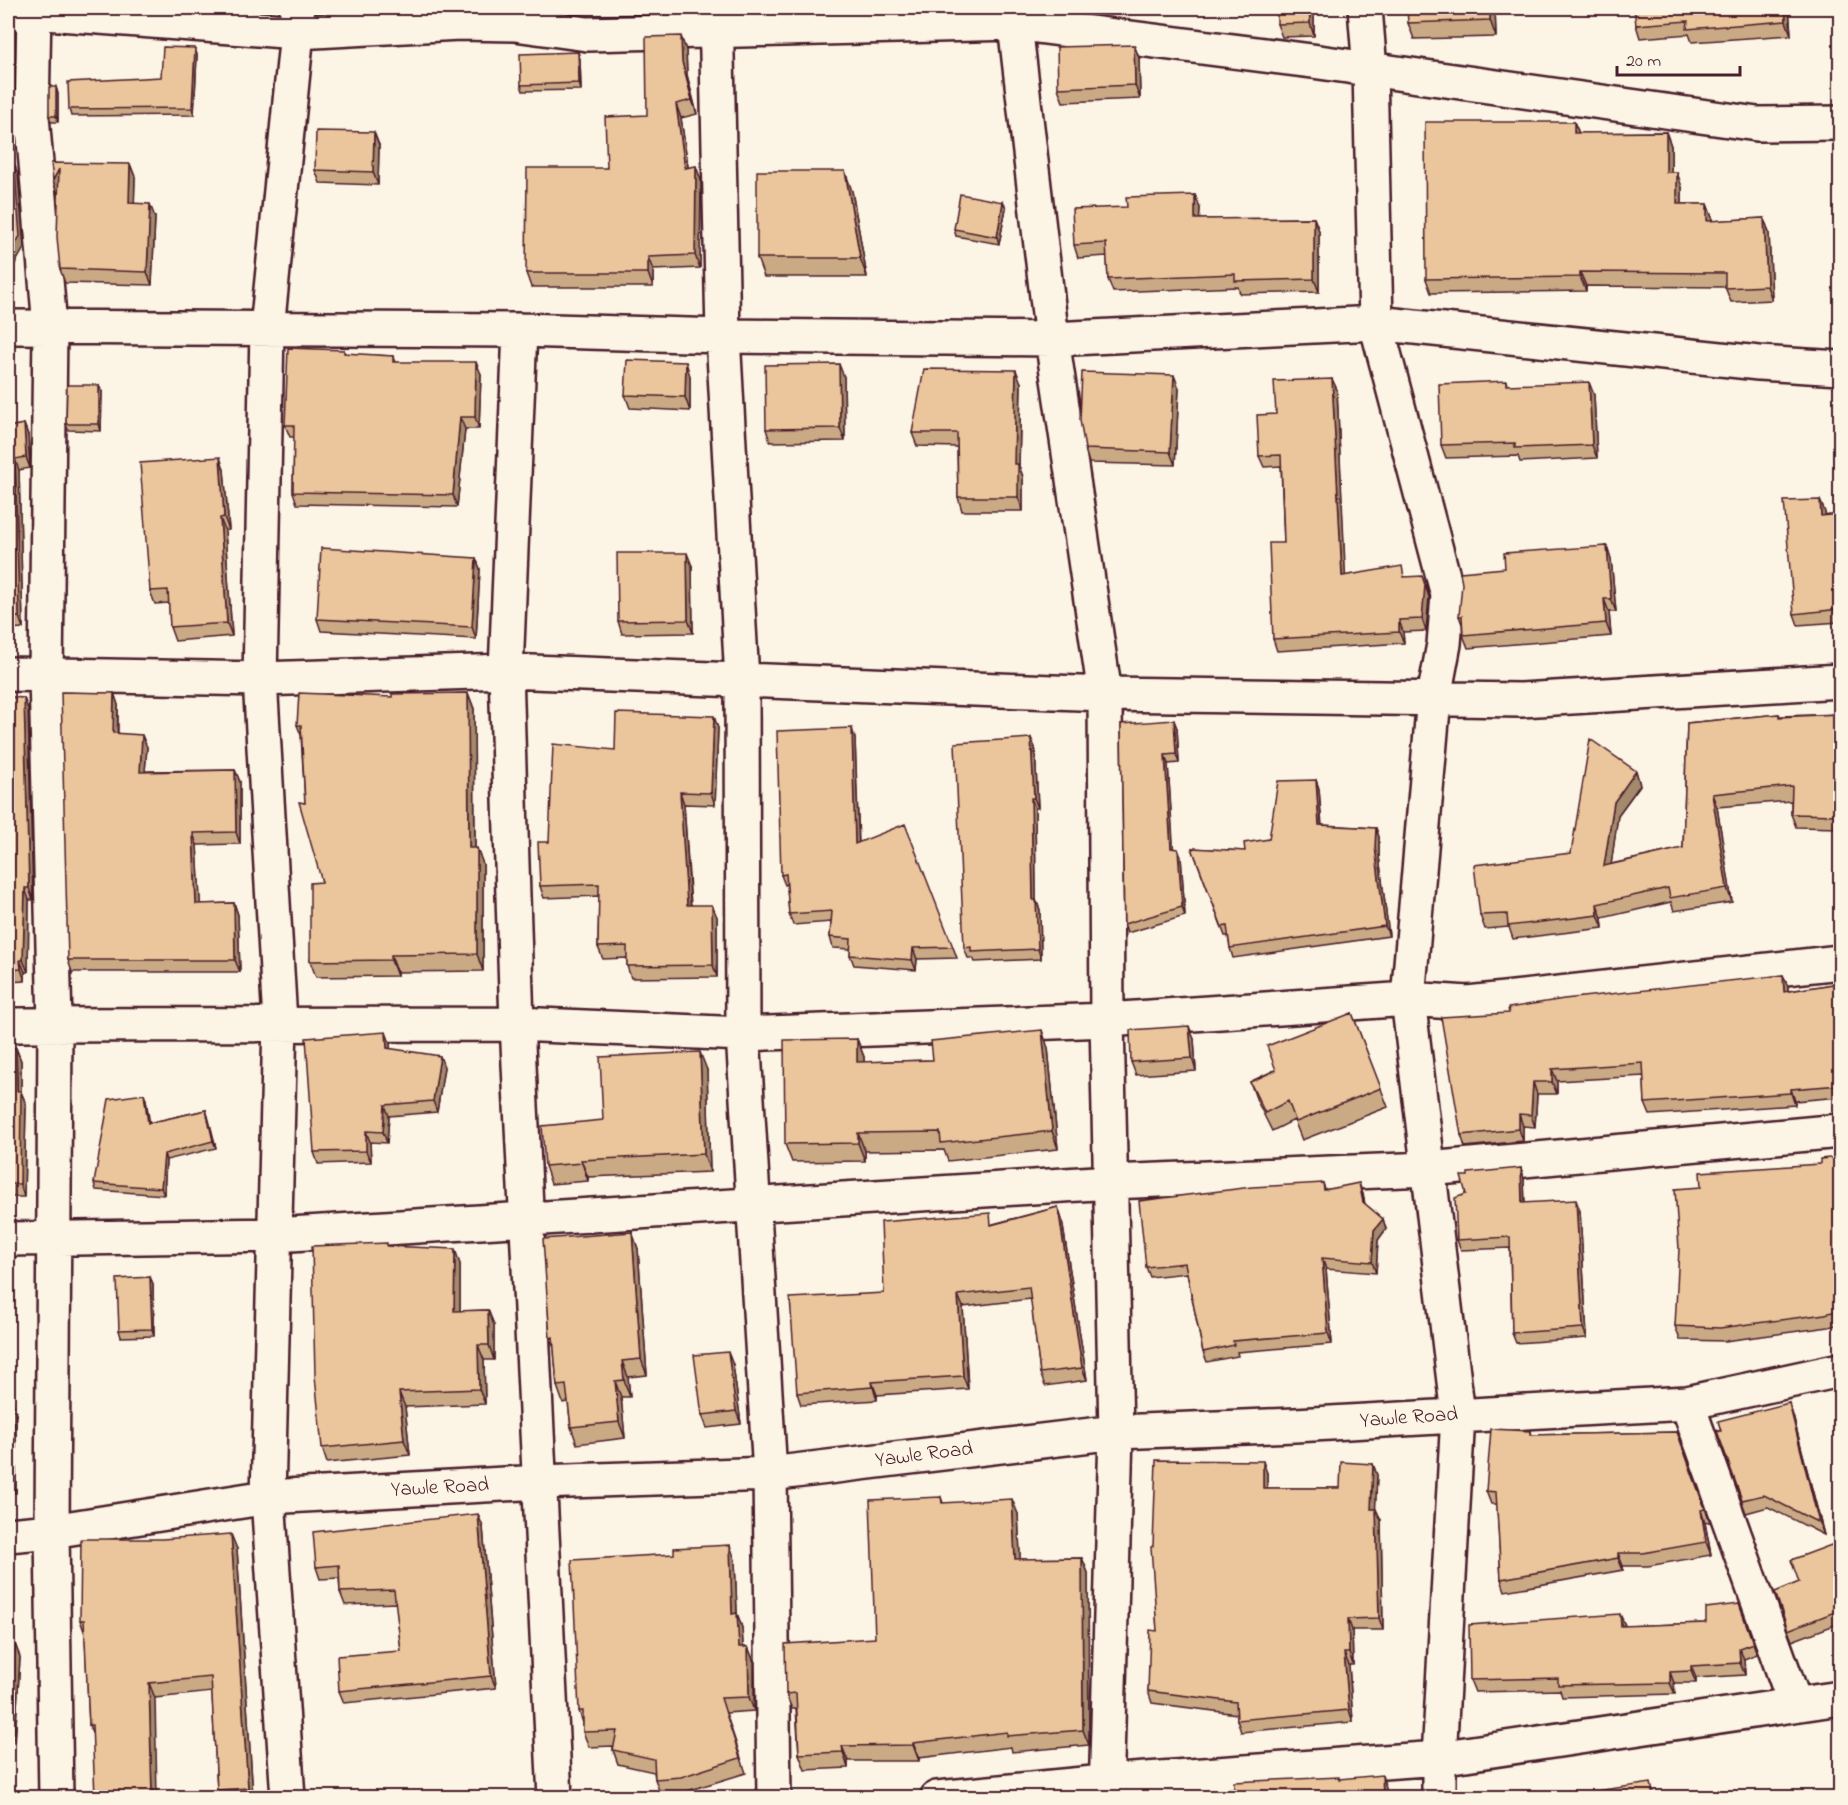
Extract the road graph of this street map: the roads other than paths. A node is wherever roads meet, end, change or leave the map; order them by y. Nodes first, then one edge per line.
1 (1365, 8) edge
2 (25, 11) edge
3 (1013, 15) edge
4 (717, 19) edge
5 (297, 20) edge
6 (1370, 70) junction
7 (1840, 123) edge
8 (1376, 323) junction
9 (8, 327) edge
10 (50, 327) junction
11 (267, 329) junction
12 (520, 330) junction
13 (723, 336) junction
14 (1052, 339) junction
15 (1840, 368) edge
16 (506, 671) junction
17 (8, 674) edge
18 (46, 676) junction
19 (260, 679) junction
20 (742, 680) junction
21 (1840, 681) edge
22 (1105, 694) junction
23 (1434, 697) junction
24 (1840, 962) edge
25 (1408, 999) junction
26 (1107, 1020) junction
27 (280, 1022) junction
28 (55, 1024) junction
29 (517, 1024) junction
30 (8, 1025) edge
31 (743, 1034) junction
32 (1840, 1131) edge
33 (1428, 1169) junction
34 (1111, 1182) junction
35 (753, 1205) junction
36 (526, 1217) junction
37 (275, 1235) junction
38 (54, 1237) junction
39 (8, 1239) edge
40 (1840, 1371) edge
41 (1687, 1403) junction
42 (1458, 1415) junction
43 (1116, 1432) junction
44 (770, 1474) junction
45 (540, 1482) junction
46 (268, 1497) junction
47 (52, 1532) junction
48 (8, 1535) edge
49 (1840, 1698) edge
50 (1795, 1704) junction
51 (1439, 1758) junction
52 (1105, 1790) edge
53 (56, 1797) edge
54 (288, 1797) edge
55 (555, 1797) edge
56 (774, 1797) edge
57 (937, 1797) edge
58 (1439, 1797) edge

1 - 6 street
2 - 5 street
2 - 10 street
3 - 4 street
3 - 6 street
3 - 14 street
4 - 5 street
4 - 13 street
5 - 11 street
6 - 7 street
6 - 8 street
8 - 14 street
8 - 15 street
8 - 23 street
9 - 10 street
10 - 11 street
10 - 18 street
11 - 12 street
11 - 19 street
12 - 13 street
12 - 16 street
13 - 14 street
13 - 20 street
14 - 22 street
16 - 19 street
16 - 20 street
16 - 29 street
17 - 18 street
18 - 19 street
18 - 28 street
19 - 27 street
20 - 22 street
20 - 31 street
21 - 23 street
22 - 23 street
22 - 26 street
23 - 25 street
24 - 25 street
25 - 26 street
25 - 33 street
26 - 31 street
26 - 34 street
27 - 28 street
27 - 29 street
27 - 37 street
28 - 30 street
28 - 38 street
29 - 31 street
29 - 36 street
31 - 35 street
32 - 33 street
33 - 34 street
33 - 42 street
34 - 35 street
34 - 43 street
35 - 36 street
35 - 44 street
36 - 37 street
36 - 45 street
37 - 38 street
37 - 46 street
38 - 39 street
38 - 47 street
40 - 41 street, Yawle Road
41 - 42 street, Yawle Road
41 - 50 street
42 - 43 street, Yawle Road
42 - 51 street
43 - 44 street, Yawle Road
43 - 52 street
44 - 45 street, Yawle Road
44 - 56 street
45 - 46 street, Yawle Road
45 - 55 street
46 - 47 street, Yawle Road
46 - 54 street
47 - 48 street, Yawle Road
47 - 53 street
49 - 50 street
50 - 51 street
51 - 52 street
51 - 58 street
52 - 57 street

